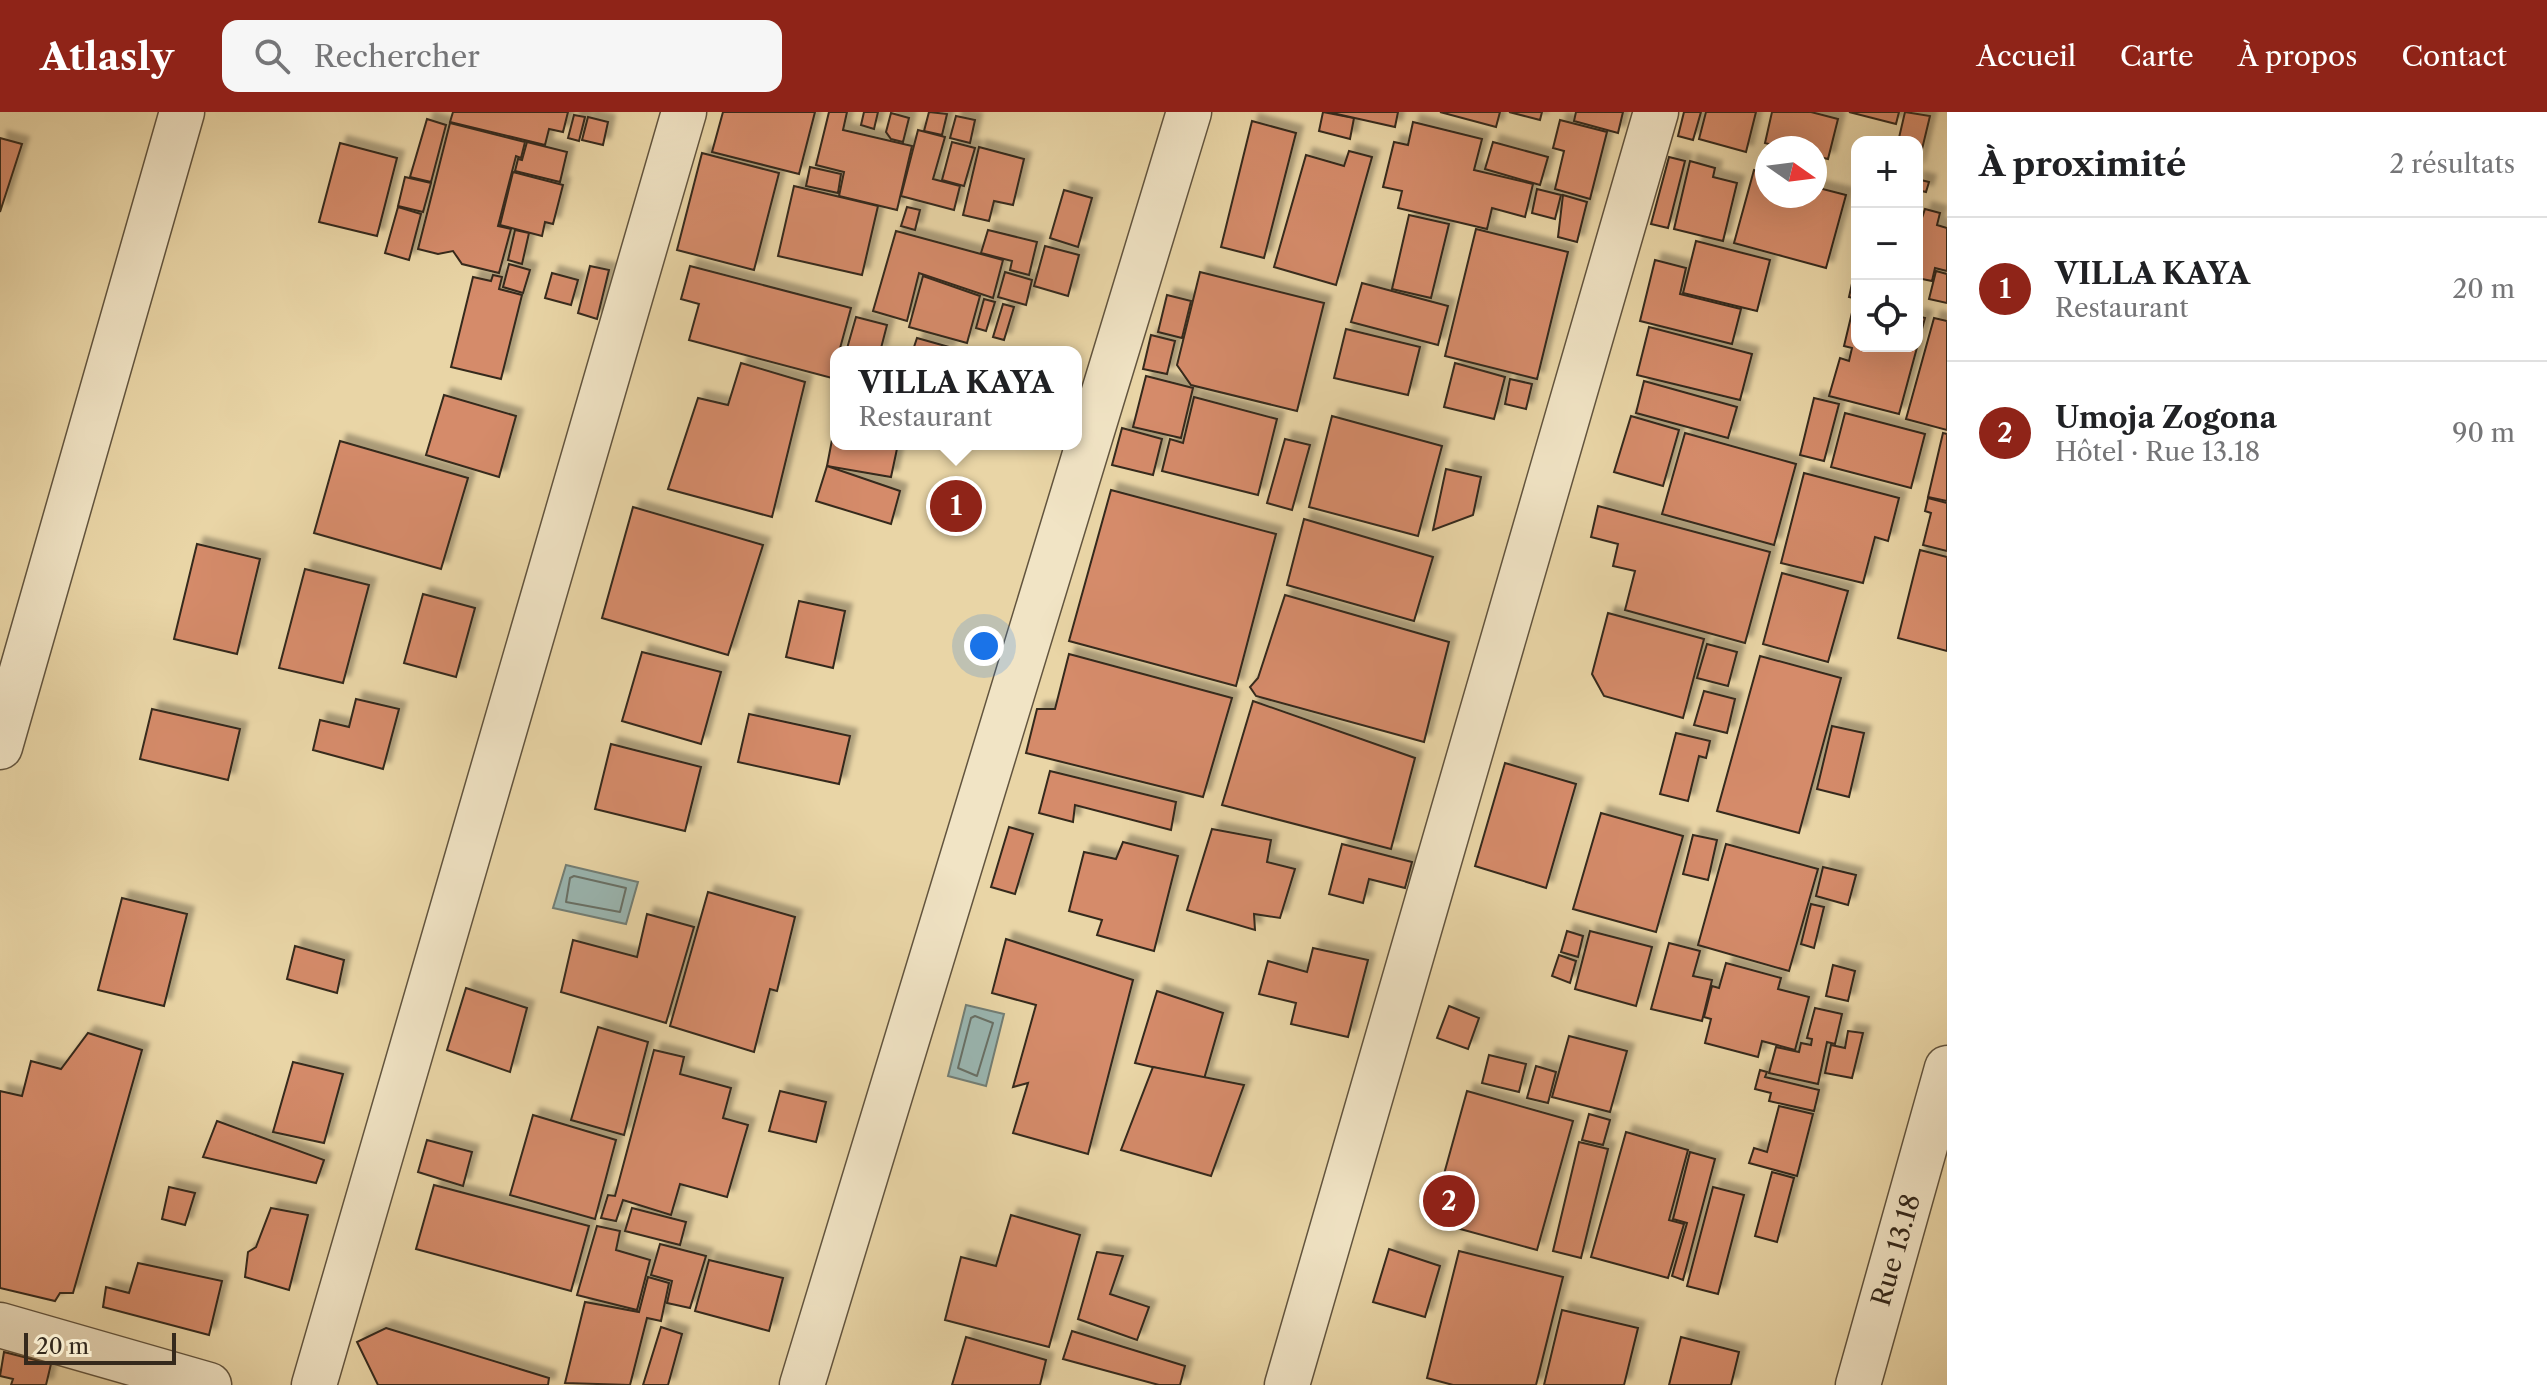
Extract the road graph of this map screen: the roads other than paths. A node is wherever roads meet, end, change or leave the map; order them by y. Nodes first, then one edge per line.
1 (182, 112) edge
2 (684, 112) edge
3 (1189, 112) edge
4 (1656, 112) edge
5 (0, 747) edge
6 (1947, 1068) edge
7 (0, 1325) edge
8 (209, 1385) edge
9 (314, 1385) edge
10 (802, 1385) edge
11 (1287, 1385) edge
12 (1858, 1385) edge

1 - 5 street
2 - 9 street
3 - 10 street
4 - 11 street
6 - 12 street, Rue 13.18
7 - 8 street

